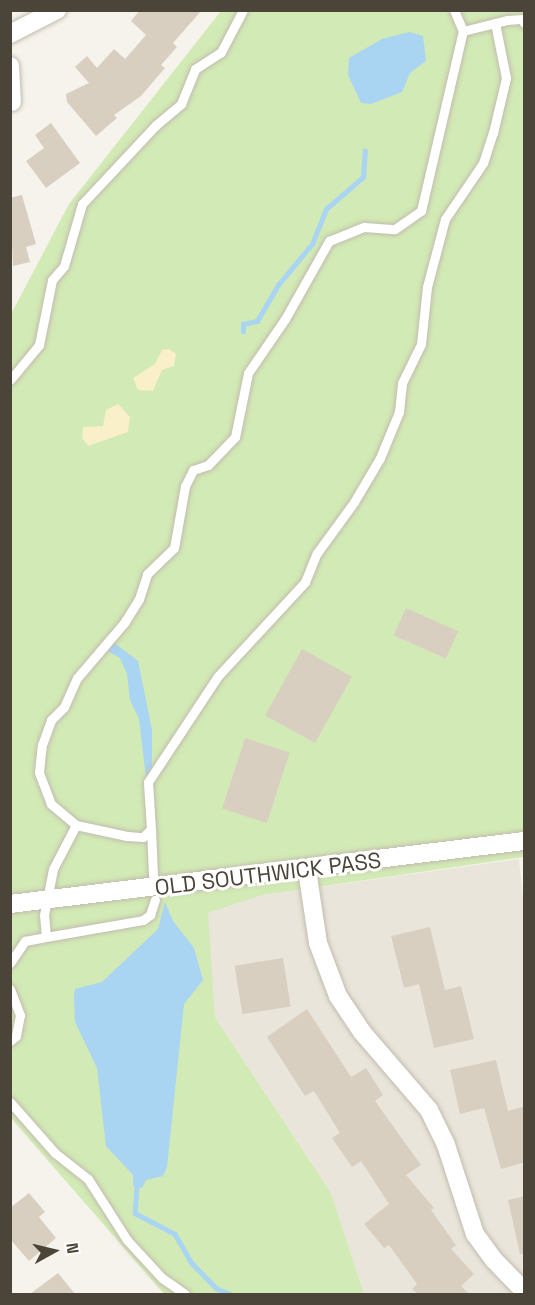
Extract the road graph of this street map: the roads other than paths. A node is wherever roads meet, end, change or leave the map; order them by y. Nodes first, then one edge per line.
1 (57, 10) edge
2 (243, 10) edge
3 (454, 10) edge
4 (524, 20) edge
5 (495, 22) junction
6 (463, 31) junction
7 (10, 34) edge
8 (10, 66) edge
9 (12, 102) edge
10 (10, 380) edge
11 (76, 825) junction
12 (151, 829) junction
13 (525, 841) edge
14 (307, 870) junction
15 (153, 875) dead end
16 (48, 900) junction
17 (155, 900) dead end
18 (10, 904) edge
19 (46, 937) junction
20 (10, 963) edge
21 (10, 989) edge
22 (10, 1041) edge
23 (10, 1102) edge
24 (525, 1291) edge
25 (185, 1294) edge

1 - 7 street
2 - 10 lane
3 - 6 lane
4 - 5 lane
5 - 6 lane
5 - 12 lane
6 - 11 lane
8 - 9 street
11 - 12 lane
11 - 16 lane
12 - 15 lane
13 - 14 street, OLD SOUTHWICK PASS
14 - 16 street, OLD SOUTHWICK PASS
14 - 24 street
16 - 18 street, OLD SOUTHWICK PASS
16 - 19 lane
17 - 19 lane
19 - 20 lane
21 - 22 lane
23 - 25 lane

